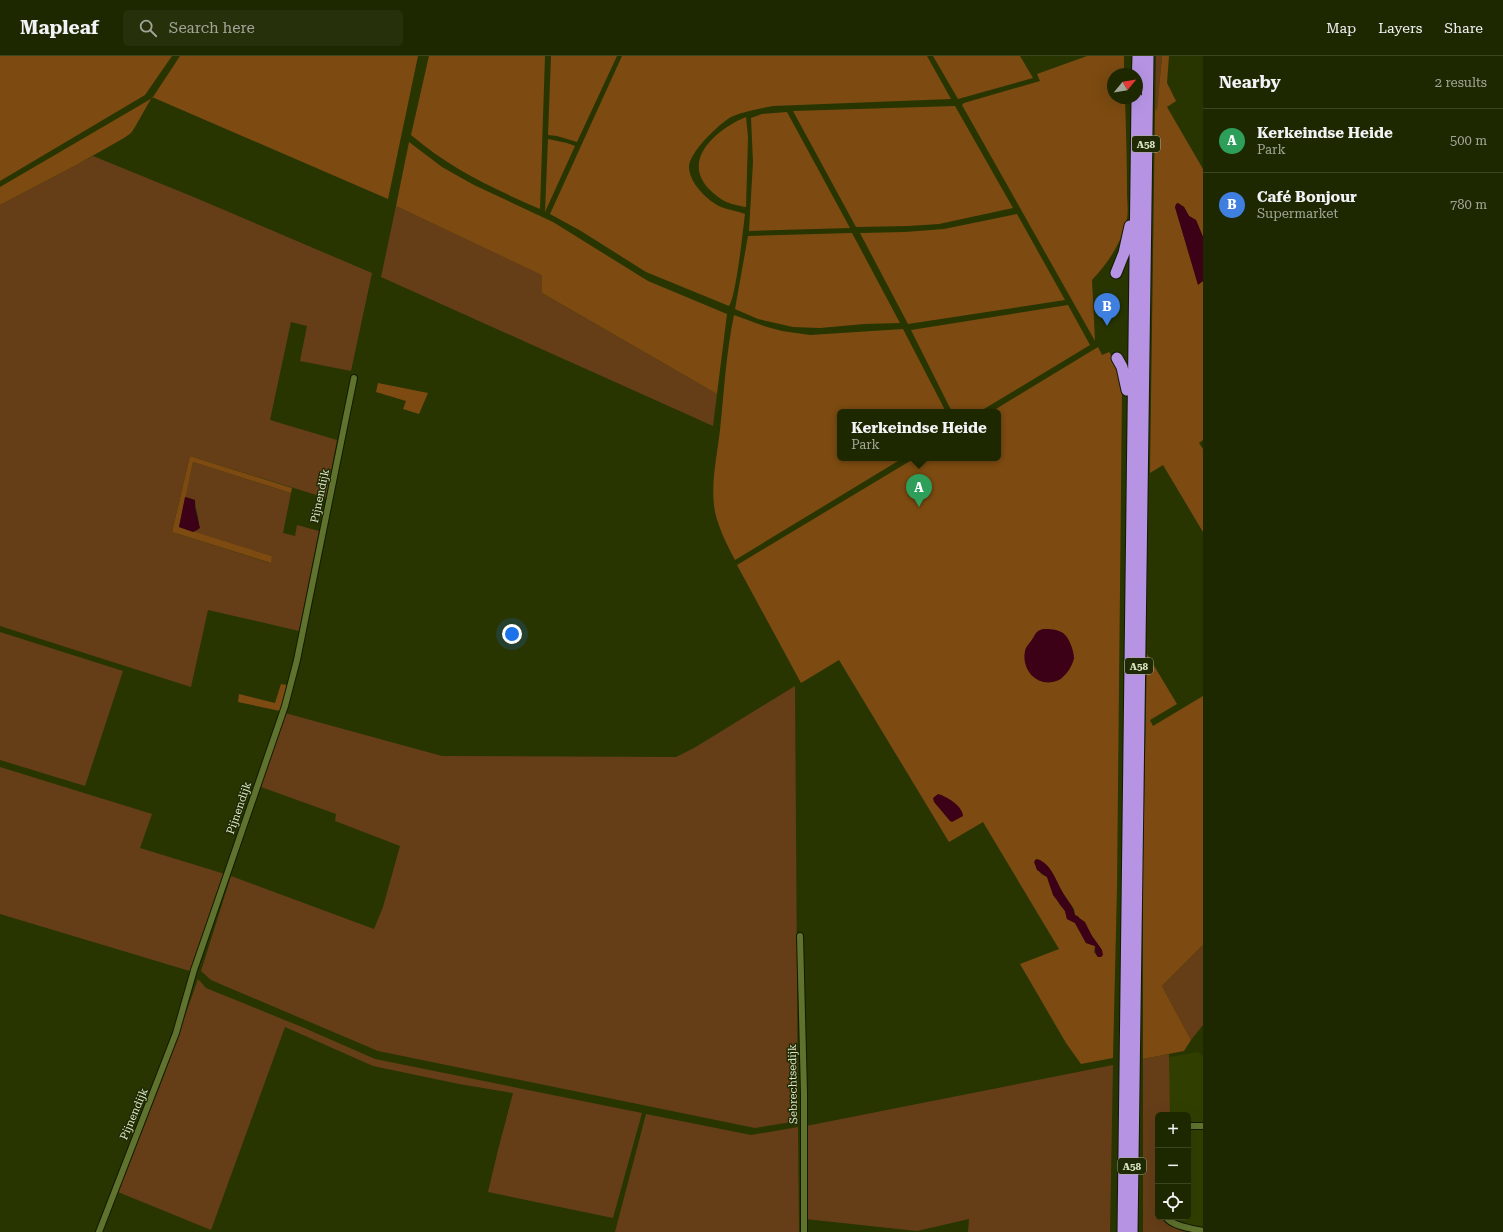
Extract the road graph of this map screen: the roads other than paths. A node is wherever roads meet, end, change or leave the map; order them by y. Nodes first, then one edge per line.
1 (1138, 56) edge
2 (1148, 56) edge
3 (1138, 68) edge
4 (1137, 104) edge
5 (1135, 180) junction
6 (1116, 273) dead end
7 (1117, 358) dead end
8 (354, 378) dead end
9 (1132, 412) junction
10 (800, 936) dead end
11 (1191, 1126) edge
12 (1203, 1126) edge
13 (1168, 1220) edge
14 (1203, 1231) edge
15 (99, 1232) edge
16 (804, 1232) edge
17 (1122, 1232) edge
18 (1132, 1232) edge

1 - 3 highway
2 - 18 highway, A58
4 - 5 highway, A58
5 - 6 highway, A58
5 - 9 highway, A58
7 - 9 highway, A58
8 - 15 street, Pijnendijk
9 - 17 highway, A58
10 - 16 street, Sebrechtsedijk
11 - 12 street
13 - 14 street

